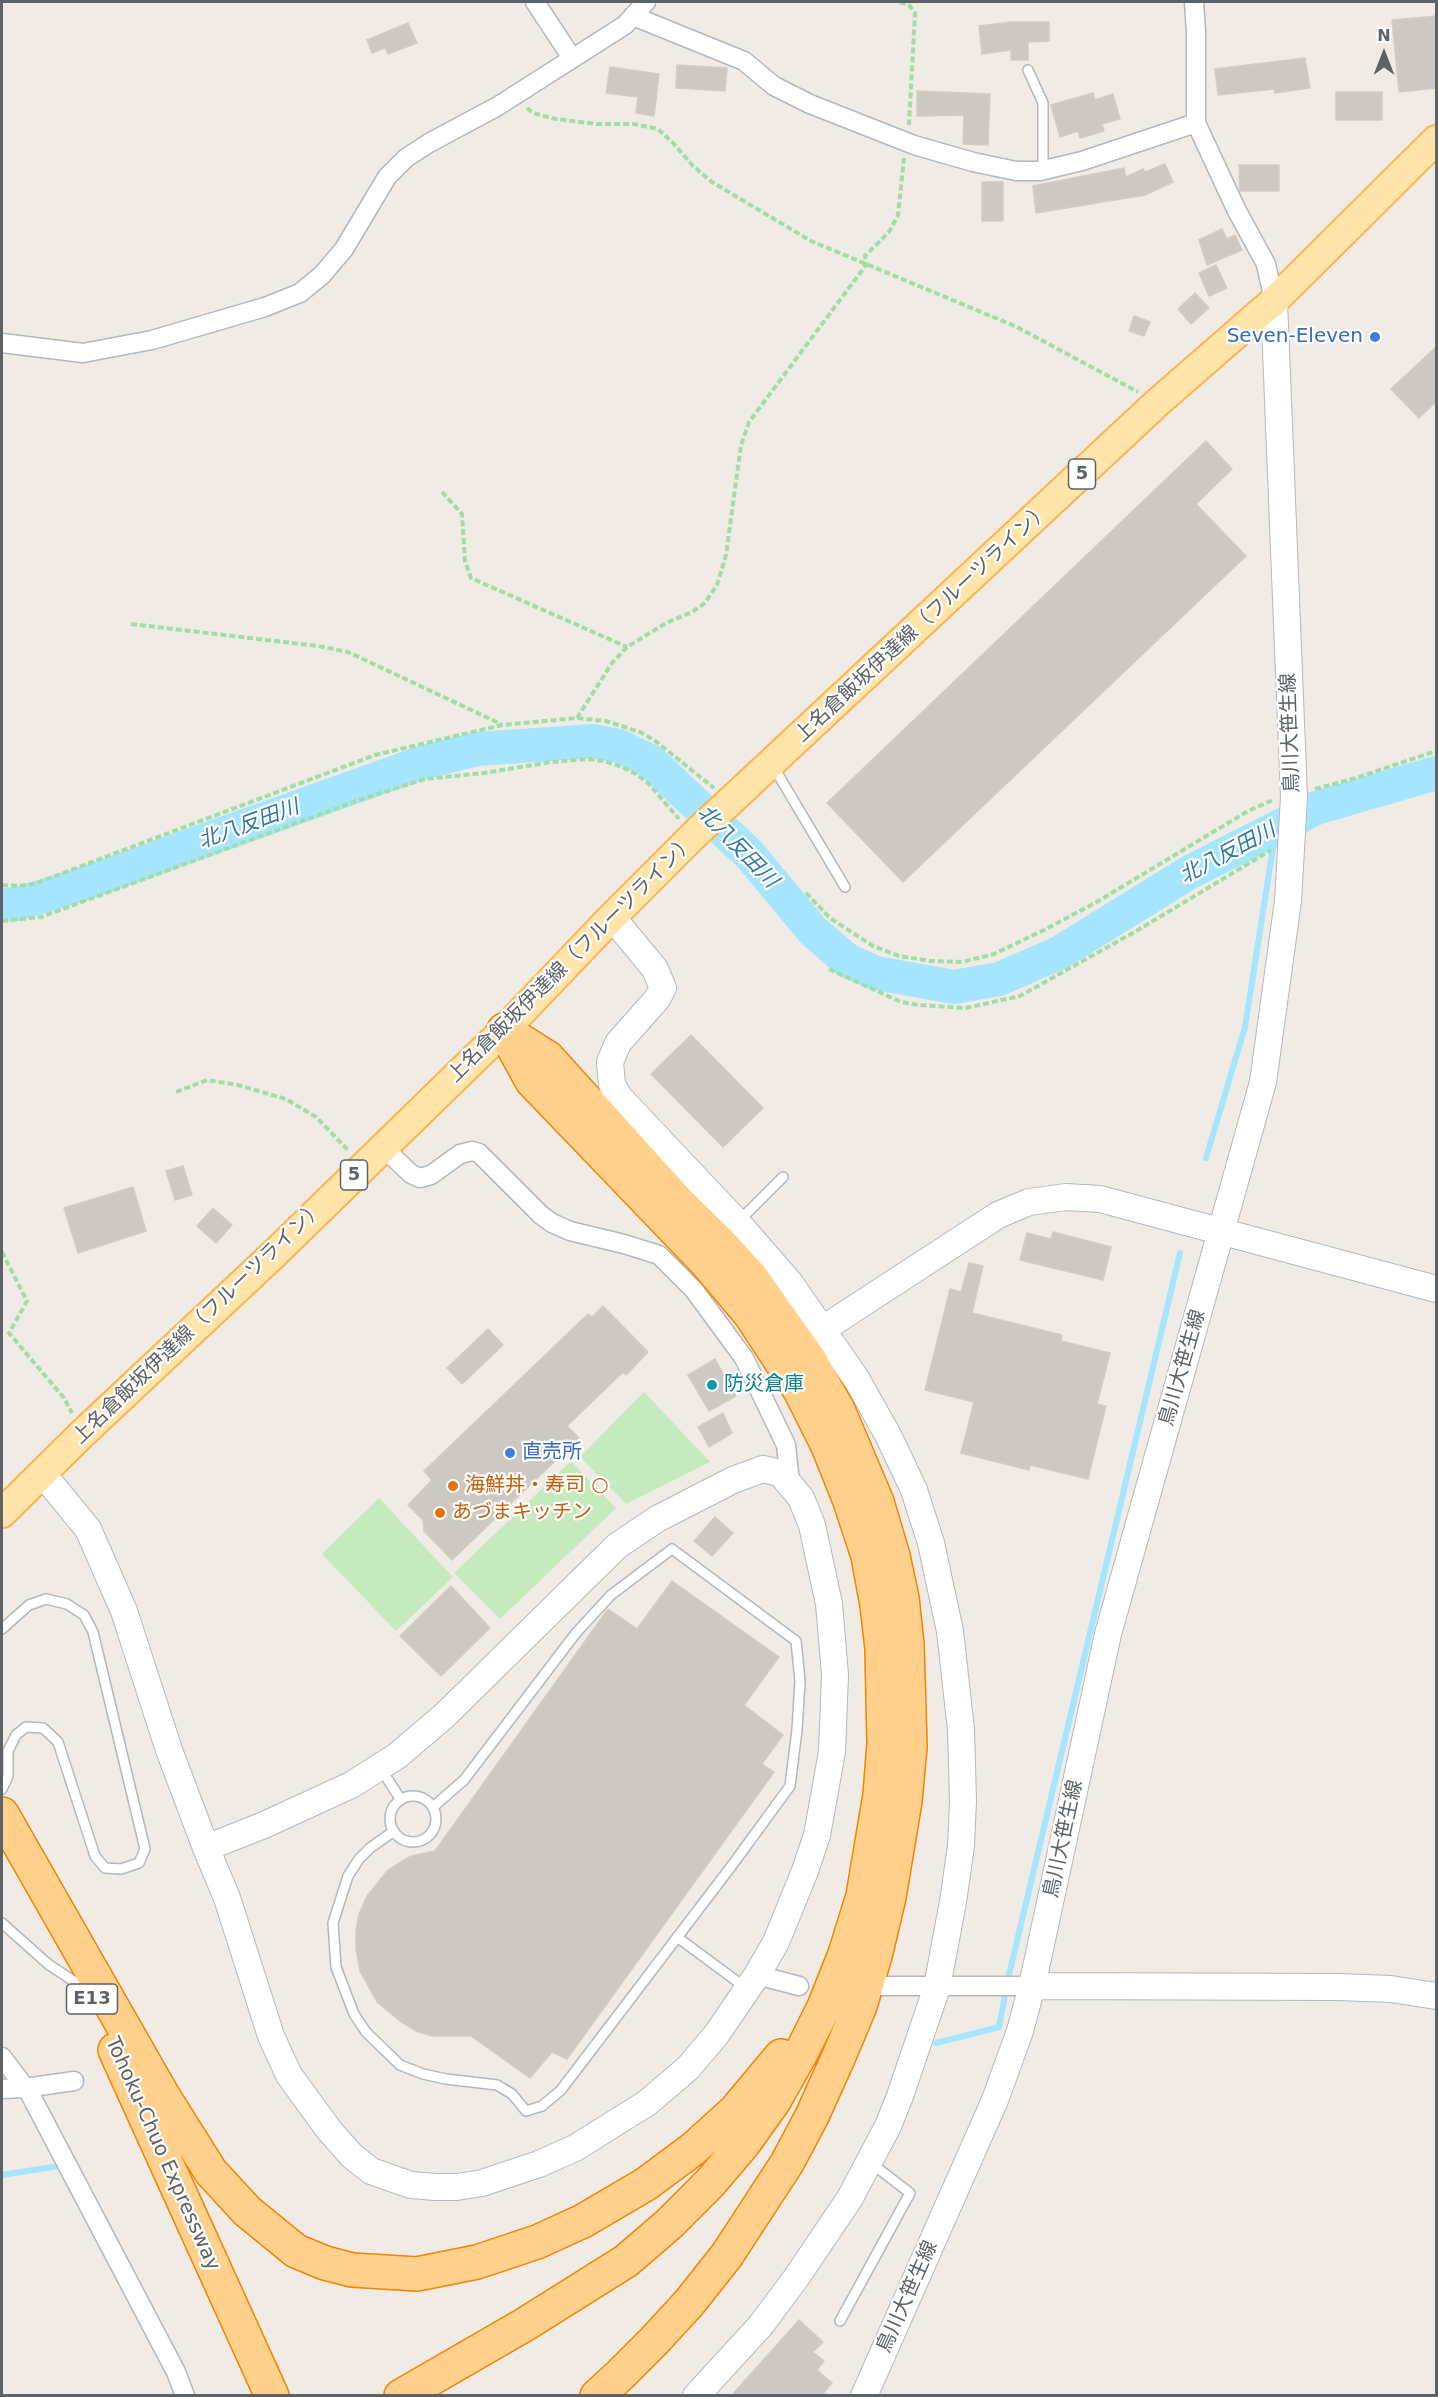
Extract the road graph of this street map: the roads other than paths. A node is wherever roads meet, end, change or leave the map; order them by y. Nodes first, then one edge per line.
1 (535, 2) edge
2 (646, 2) edge
3 (1194, 2) edge
4 (633, 16) junction
5 (572, 58) junction
6 (1028, 70) dead end
7 (1196, 123) junction
8 (1437, 140) edge
9 (1043, 170) junction
10 (1275, 301) junction
11 (2, 343) edge
12 (772, 764) junction
13 (845, 887) dead end
14 (612, 917) junction
15 (504, 1030) junction
16 (383, 1147) junction
17 (783, 1177) dead end
18 (737, 1222) junction
19 (1221, 1233) junction
20 (1437, 1289) edge
21 (824, 1329) junction
22 (42, 1473) junction
23 (790, 1483) junction
24 (2, 1512) edge
25 (2, 1629) edge
26 (380, 1768) junction
27 (2, 1789) edge
28 (401, 1800) junction
29 (433, 1807) junction
30 (2, 1815) edge
31 (394, 1831) junction
32 (207, 1848) junction
33 (889, 1897) junction
34 (2, 1923) edge
35 (677, 1937) junction
36 (845, 1954) junction
37 (752, 1982) junction
38 (799, 1986) dead end
39 (882, 1986) dead end
40 (937, 1986) junction
41 (1032, 1986) junction
42 (87, 1990) junction
43 (1437, 1996) edge
44 (2, 2056) edge
45 (74, 2081) dead end
46 (25, 2088) junction
47 (2, 2089) edge
48 (869, 2162) junction
49 (176, 2186) junction
50 (840, 2321) dead end
51 (185, 2396) edge
52 (259, 2396) edge
53 (272, 2396) edge
54 (400, 2396) edge
55 (446, 2396) edge
56 (597, 2396) edge
57 (696, 2396) edge
58 (864, 2396) edge

1 - 5 street
2 - 4 street
3 - 7 street
4 - 5 street
4 - 9 street
5 - 11 street
6 - 9 lane
7 - 9 street
7 - 10 street
8 - 10 main road, 上名倉飯坂伊達線（フルーツライン） / 5
10 - 12 main road, 上名倉飯坂伊達線（フルーツライン） / 5
10 - 19 street, 鳥川大笹生線
12 - 13 lane
12 - 14 main road, 上名倉飯坂伊達線（フルーツライン） / 5
14 - 15 main road, 上名倉飯坂伊達線（フルーツライン） / 5
14 - 18 street
15 - 16 main road, 上名倉飯坂伊達線（フルーツライン） / 5
15 - 33 highway
15 - 36 highway
16 - 22 main road, 上名倉飯坂伊達線（フルーツライン） / 5
16 - 23 street
17 - 18 lane
18 - 21 street
19 - 20 street
19 - 21 street
19 - 41 street, 鳥川大笹生線
21 - 40 street
22 - 24 main road, 上名倉飯坂伊達線（フルーツライン） / 5
22 - 32 street
23 - 26 street
23 - 37 street
25 - 27 lane
26 - 28 lane
26 - 32 street
28 - 29 lane
28 - 31 lane
29 - 31 lane
29 - 35 lane
30 - 36 highway
30 - 42 highway, Tohoku-Chuo Expressway / E13
31 - 35 lane
32 - 37 street
33 - 55 highway
33 - 56 highway
34 - 42 lane
35 - 37 lane
36 - 54 highway
37 - 38 street
39 - 40 street
40 - 41 street
40 - 48 street
41 - 43 street
41 - 58 street, 鳥川大笹生線
42 - 49 highway, Tohoku-Chuo Expressway / E13
44 - 46 street
45 - 46 street
46 - 47 street
46 - 51 street
48 - 50 lane
48 - 57 street
49 - 52 highway
49 - 53 highway, Tohoku-Chuo Expressway / E13

